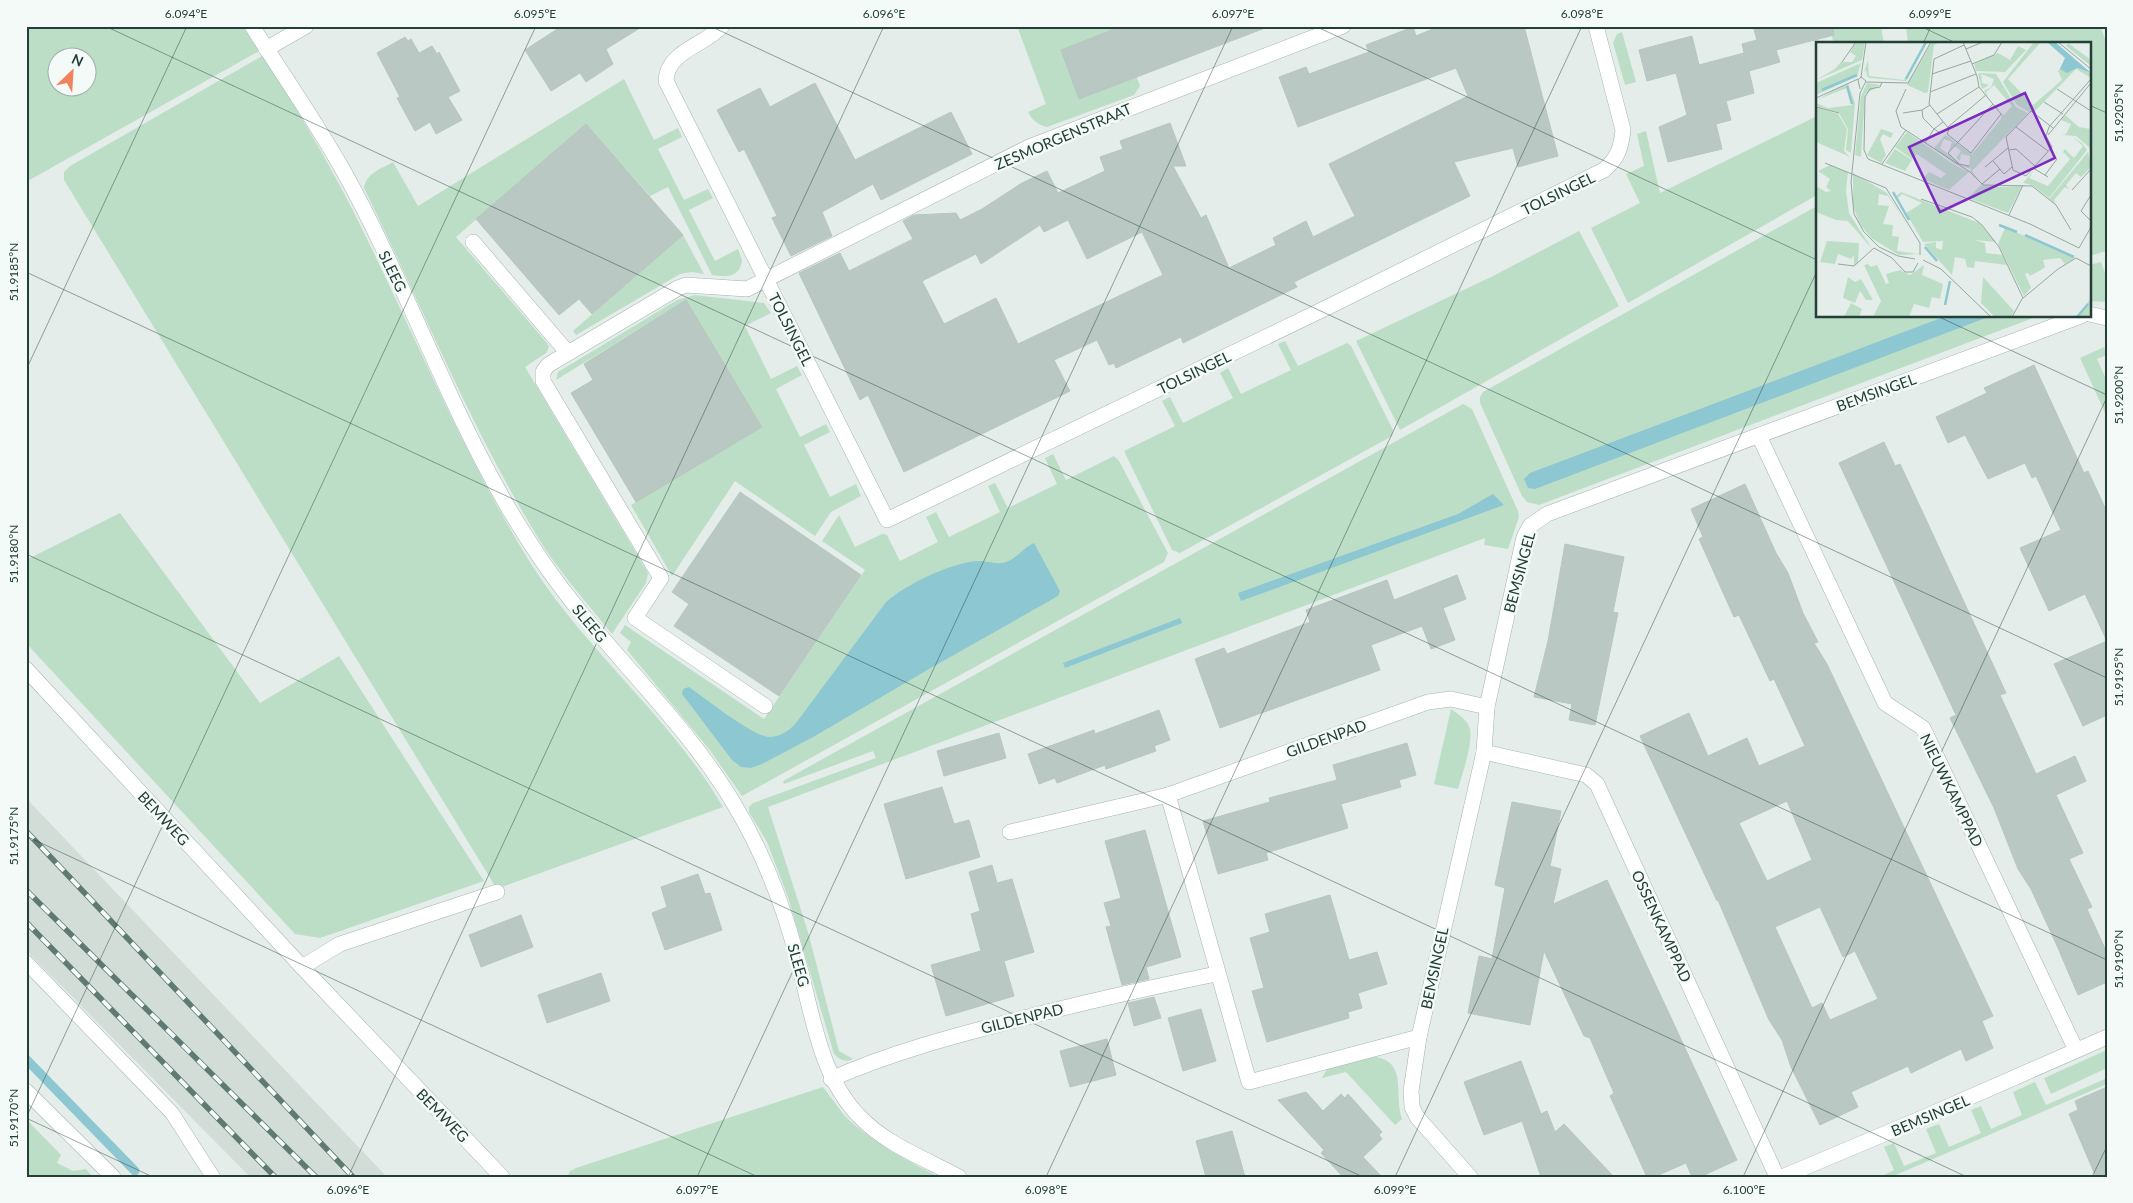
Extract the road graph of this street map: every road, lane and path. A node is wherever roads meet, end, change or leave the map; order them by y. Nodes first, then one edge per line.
1 (252, 26) edge
2 (306, 26) edge
3 (722, 26) edge
4 (1343, 26) edge
5 (1598, 27) edge
6 (266, 49) junction
7 (473, 242) dead end
8 (766, 280) junction
9 (2090, 314) edge
10 (2076, 318) edge
11 (2107, 318) edge
12 (568, 353) junction
13 (1759, 436) junction
14 (26, 669) edge
15 (765, 706) dead end
16 (1487, 707) junction
17 (1484, 752) junction
18 (1168, 795) junction
19 (1010, 832) dead end
20 (498, 892) dead end
21 (26, 962) edge
22 (302, 967) junction
23 (1216, 974) junction
24 (1419, 1037) junction
25 (2107, 1037) edge
26 (2076, 1050) junction
27 (832, 1079) junction
28 (26, 1091) edge
29 (113, 1177) edge
30 (214, 1177) edge
31 (502, 1177) edge
32 (959, 1177) edge
33 (1470, 1177) edge
34 (1777, 1177) edge
35 (1782, 1177) edge

1 - 6 street, SLEEG
2 - 6 street
3 - 8 street, TOLSINGEL
4 - 8 street, ZESMORGENSTRAAT
5 - 8 street, TOLSINGEL
6 - 27 street, SLEEG
7 - 12 street
8 - 12 street, TOLSINGEL
9 - 11 street
10 - 13 street, BEMSINGEL
12 - 15 street, TOLSINGEL
13 - 16 street, BEMSINGEL
13 - 26 street, NIEUWKAMPPAD
14 - 22 street, BEMWEG
16 - 17 street, BEMSINGEL
16 - 18 street, GILDENPAD
17 - 24 street, BEMSINGEL
17 - 34 street, OSSENKAMPPAD
18 - 19 street, GILDENPAD
18 - 23 street
20 - 22 street
21 - 30 lane
22 - 31 street, BEMWEG
23 - 24 street
23 - 27 street, GILDENPAD
24 - 33 street, BEMSINGEL
25 - 26 street, BEMSINGEL
26 - 35 street, BEMSINGEL
27 - 32 street, SLEEG
28 - 29 street

